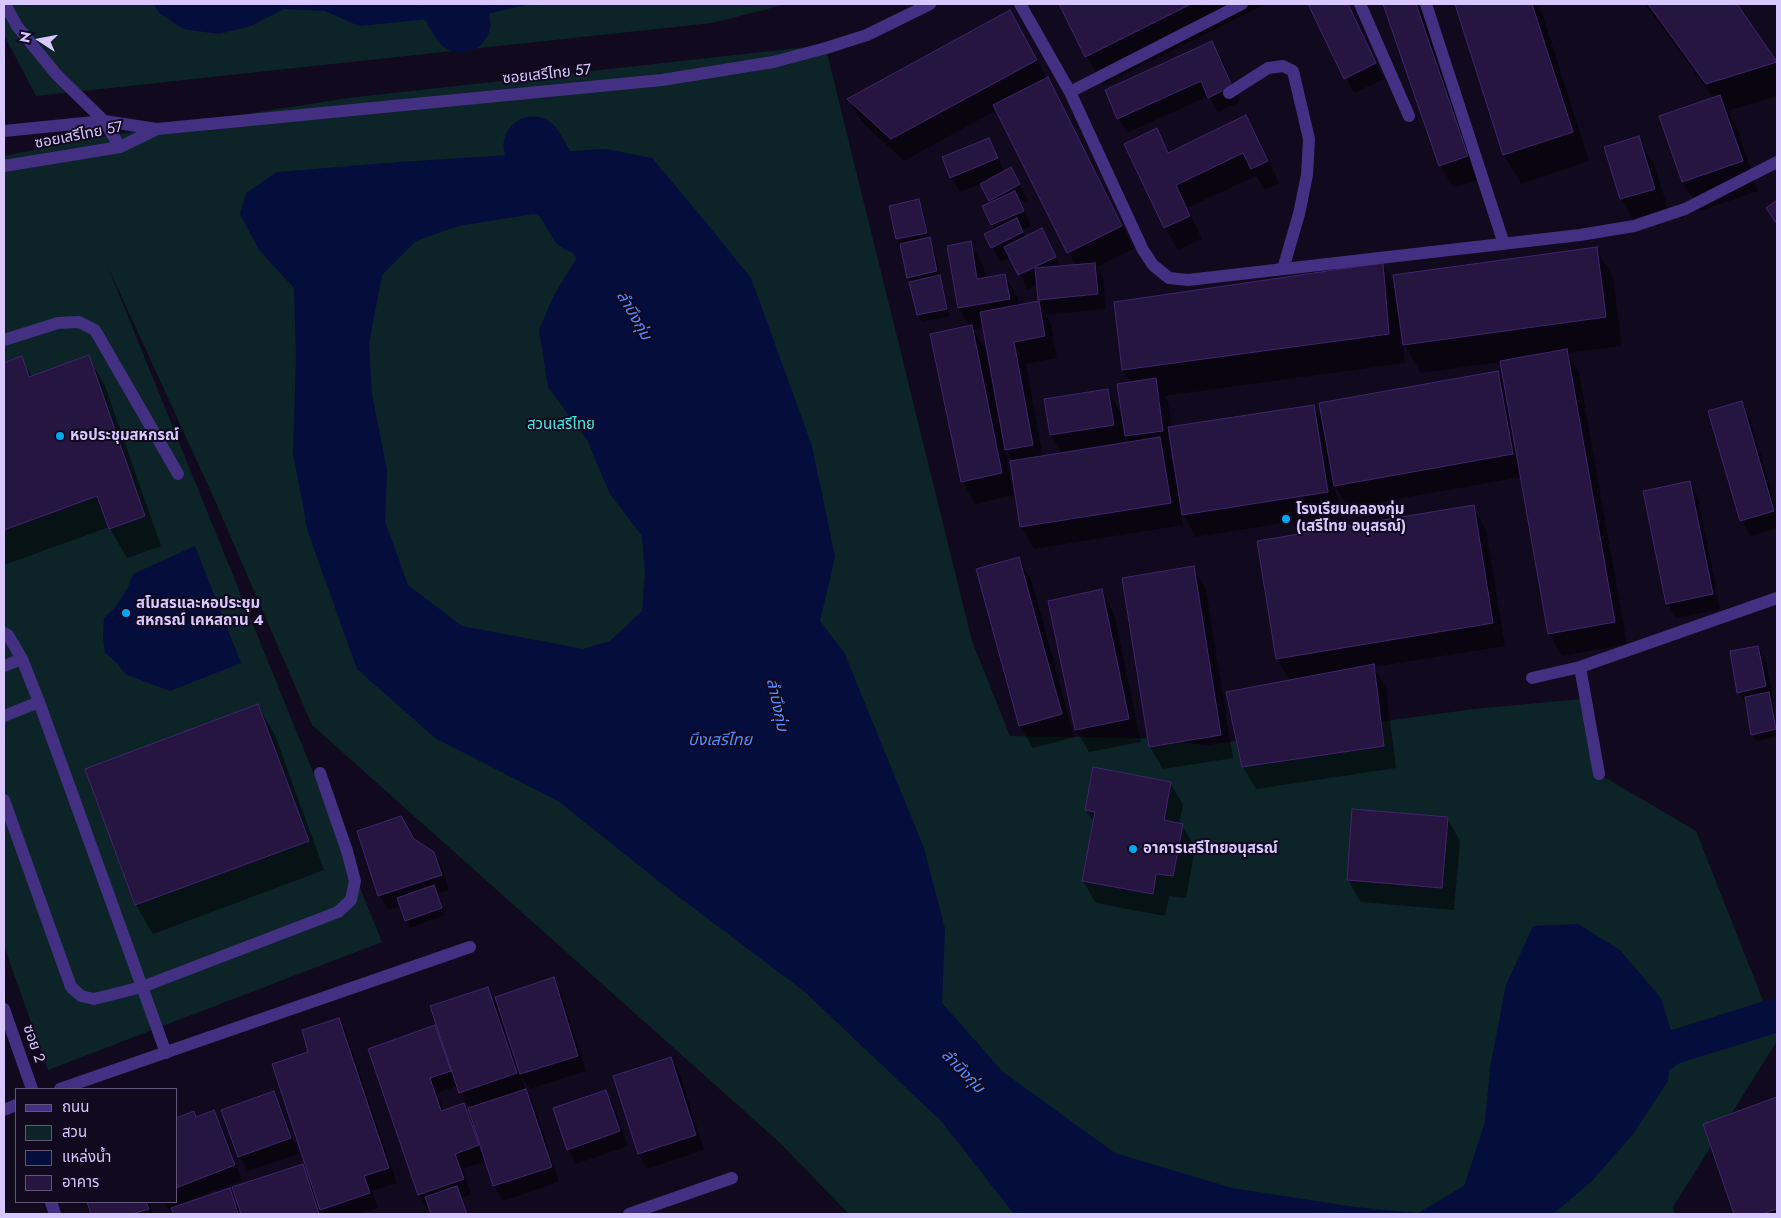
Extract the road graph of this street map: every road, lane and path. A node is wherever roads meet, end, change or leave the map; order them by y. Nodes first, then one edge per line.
1 (5, 4) edge
2 (930, 4) edge
3 (1020, 4) edge
4 (1242, 4) edge
5 (1360, 4) edge
6 (1426, 4) edge
7 (1070, 92) junction
8 (1229, 93) dead end
9 (1409, 116) dead end
10 (104, 121) junction
11 (157, 129) junction
12 (4, 131) edge
13 (120, 148) junction
14 (1777, 162) edge
15 (4, 166) edge
16 (1504, 244) junction
17 (1282, 269) junction
18 (4, 340) edge
19 (178, 474) dead end
20 (1777, 598) edge
21 (4, 633) edge
22 (22, 659) junction
23 (4, 666) edge
24 (1580, 667) junction
25 (1532, 678) dead end
26 (40, 702) junction
27 (4, 716) edge
28 (320, 773) dead end
29 (1599, 774) dead end
30 (4, 800) edge
31 (470, 947) dead end
32 (142, 987) junction
33 (4, 1009) edge
34 (166, 1053) junction
35 (32, 1088) edge
36 (63, 1088) edge
37 (732, 1178) dead end
38 (629, 1214) edge

1 - 10 street
2 - 11 street, ซอยเสรีไทย 57
3 - 7 street
4 - 7 street
5 - 9 street
6 - 16 street
7 - 17 street
8 - 17 street
10 - 11 street, ซอยเสรีไทย 57
10 - 12 street, ซอยเสรีไทย 57
10 - 13 street
11 - 13 street, ซอยเสรีไทย 57
13 - 15 street, ซอยเสรีไทย 57
14 - 16 street
16 - 17 street
18 - 19 street
20 - 24 street
21 - 22 street
22 - 23 street
22 - 26 street
24 - 25 street
24 - 29 street
26 - 27 street
26 - 32 street
28 - 32 street
30 - 32 street
31 - 34 street
32 - 34 street
33 - 35 street, ซอย 2
34 - 36 street
37 - 38 street

